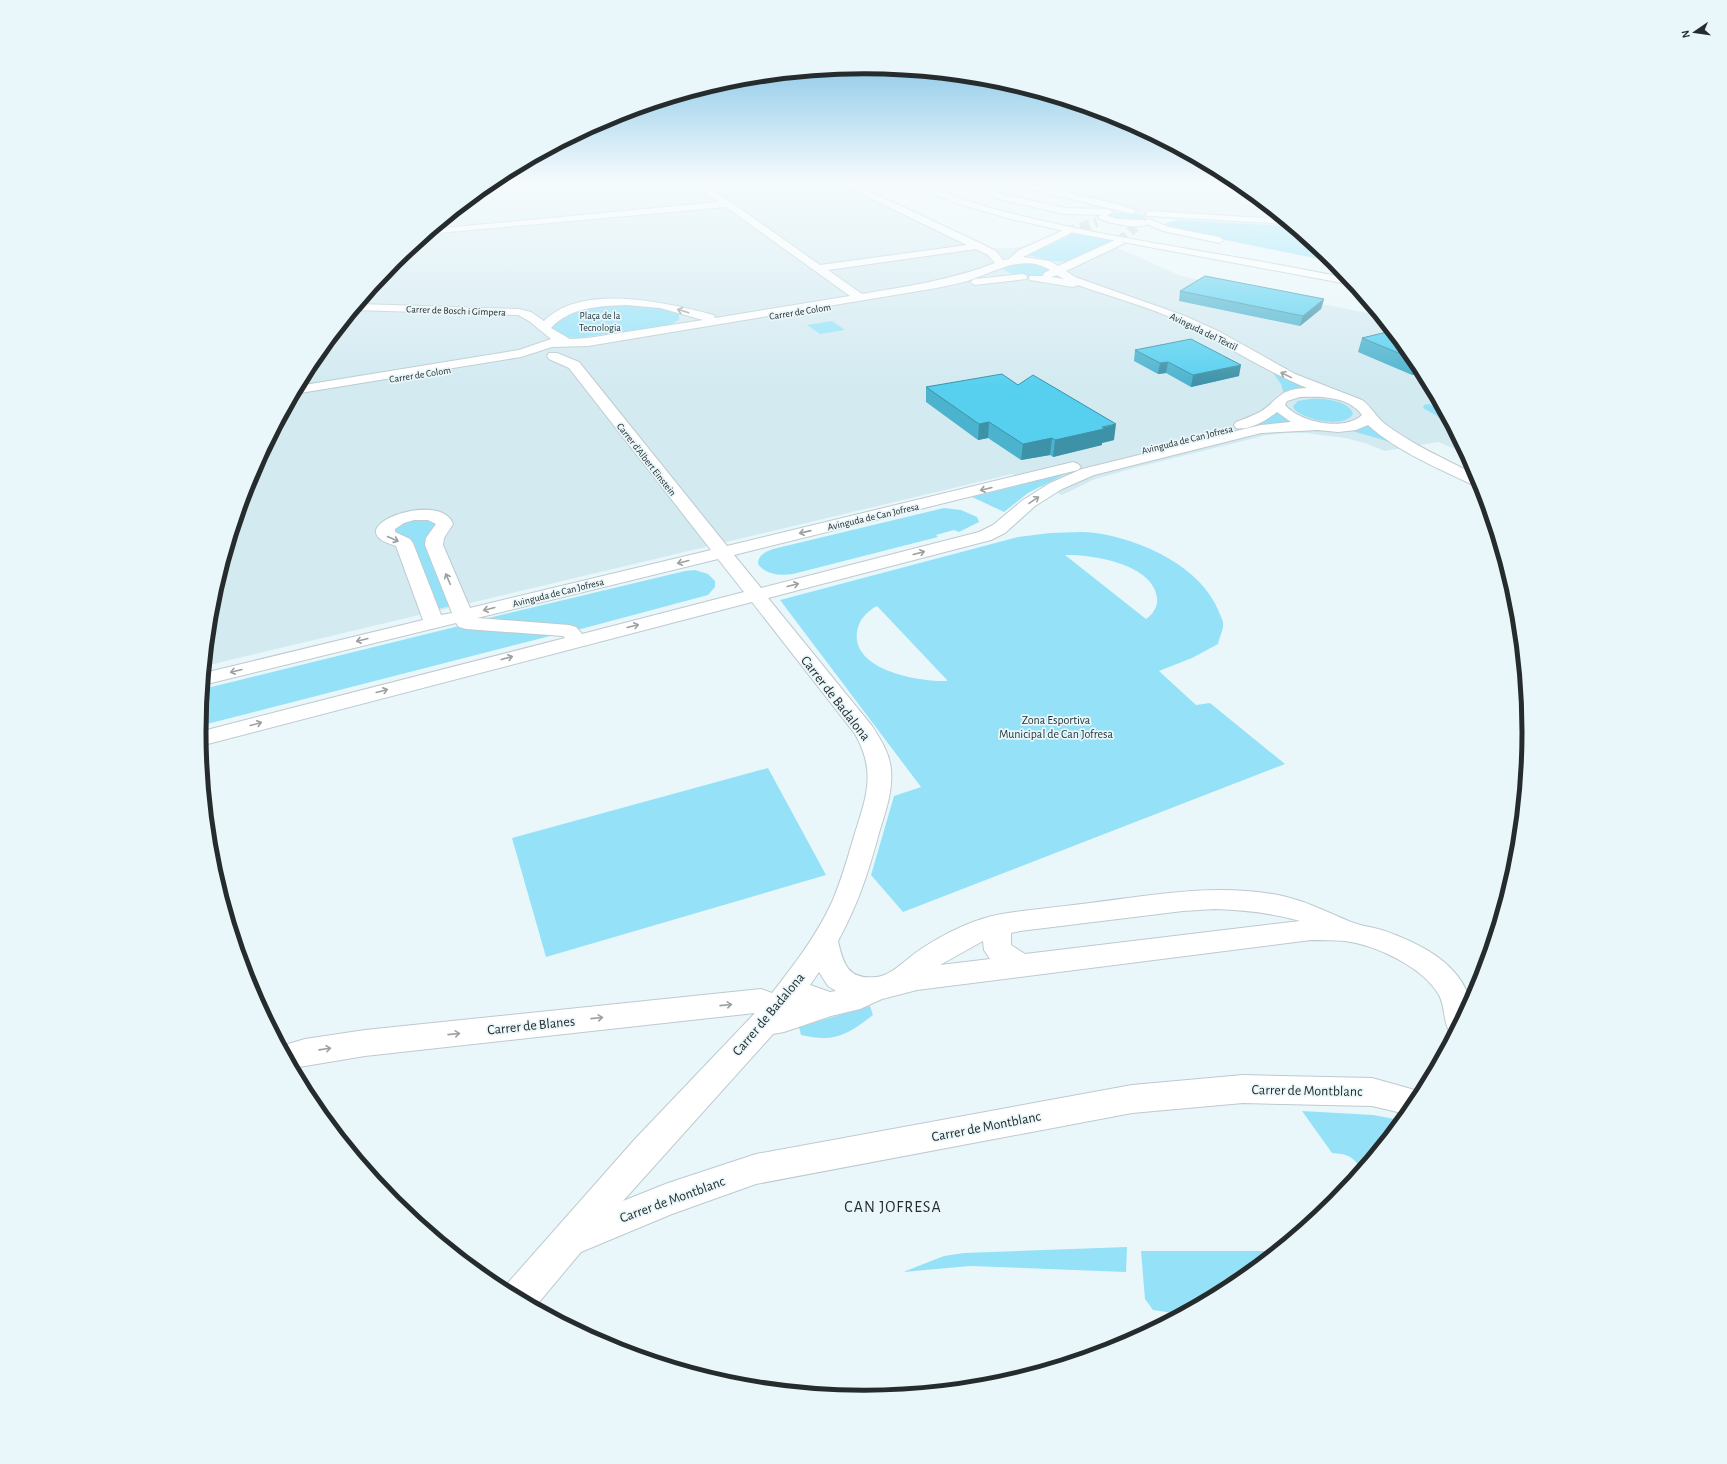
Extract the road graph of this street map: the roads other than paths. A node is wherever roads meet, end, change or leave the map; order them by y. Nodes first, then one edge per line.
1 (793, 250) edge
2 (947, 250) edge
3 (986, 250) edge
4 (1027, 250) edge
5 (1102, 250) tunnel mouth
6 (1188, 250) edge
7 (1216, 250) edge
8 (1013, 260) junction
9 (999, 264) junction
10 (819, 268) junction
11 (1059, 272) junction
12 (1335, 273) edge
13 (1022, 278) junction
14 (1034, 278) junction
15 (1341, 280) edge
16 (860, 298) junction
17 (595, 304) junction
18 (361, 307) edge
19 (507, 311) junction
20 (735, 318) junction
21 (545, 330) junction
22 (573, 350) junction
23 (546, 351) junction
24 (302, 389) edge
25 (300, 393) edge
26 (1277, 394) junction
27 (1335, 395) junction
28 (1369, 416) junction
29 (1326, 427) junction
30 (1470, 477) edge
31 (1474, 488) edge
32 (721, 552) junction
33 (755, 595) junction
34 (463, 615) junction
35 (434, 623) junction
36 (577, 640) junction
37 (208, 678) edge
38 (206, 737) edge
39 (1002, 924) junction
40 (1346, 931) junction
41 (824, 941) junction
42 (1022, 966) junction
43 (873, 987) junction
44 (782, 1000) junction
45 (830, 1004) junction
46 (1458, 1015) edge
47 (291, 1056) edge
48 (1409, 1101) edge
49 (570, 1239) junction
50 (522, 1294) edge

1 - 10 main road
2 - 10 main road
3 - 9 main road
4 - 8 main road
5 - 11 main road
6 - 15 main road
7 - 12 main road
8 - 9 main road, Carrer de Colom
8 - 11 main road, Avinguda del Tèxtil
9 - 13 main road
9 - 16 main road, Carrer de Colom
10 - 16 main road
11 - 14 main road
27 -> 11 main road, Avinguda del Tèxtil
13 - 14 main road
13 - 22 main road, Carrer de Colom
14 - 26 main road, Avinguda del Tèxtil
16 - 20 main road, Carrer de Colom
17 - 19 main road
20 -> 17 main road
17 - 21 main road
18 - 19 main road, Carrer de Bosch i Gimpera
19 - 21 main road, Carrer de Bosch i Gimpera
20 - 22 main road, Carrer de Colom
21 - 22 main road, Carrer de Bosch i Gimpera
21 - 23 main road
22 - 23 main road, Carrer d'Albert Einstein
22 - 23 main road
22 - 32 main road, Carrer d'Albert Einstein
23 - 24 main road, Carrer de Colom
23 - 25 main road, Carrer de Colom
26 - 27 main road, Avinguda de Can Jofresa
26 - 29 main road, Avinguda del Tèxtil
26 -> 32 main road, Avinguda de Can Jofresa
27 - 28 main road, Avinguda del Tèxtil
28 - 29 main road
28 - 30 main road
29 - 31 main road
33 -> 29 main road, Avinguda de Can Jofresa
32 - 33 main road, Carrer de Badalona
32 -> 34 main road, Avinguda de Can Jofresa
36 -> 33 main road, Avinguda de Can Jofresa
33 - 41 main road, Carrer de Badalona
34 - 35 main road, Avinguda de Can Jofresa
34 -> 35 main road
34 - 36 main road, Avinguda de Can Jofresa
35 -> 37 main road, Avinguda de Can Jofresa
38 -> 36 main road, Avinguda de Can Jofresa
39 - 40 main road
39 - 42 main road
39 - 43 main road
40 - 42 main road
40 - 46 main road
41 - 43 main road
41 - 44 main road, Carrer de Badalona
42 - 43 main road
43 - 44 main road
43 - 45 main road
44 - 45 main road
44 - 45 main road
47 -> 44 main road, Carrer de Blanes
44 - 49 main road, Carrer de Badalona
48 - 49 main road, Carrer de Montblanc
49 - 50 main road, Carrer de Badalona

